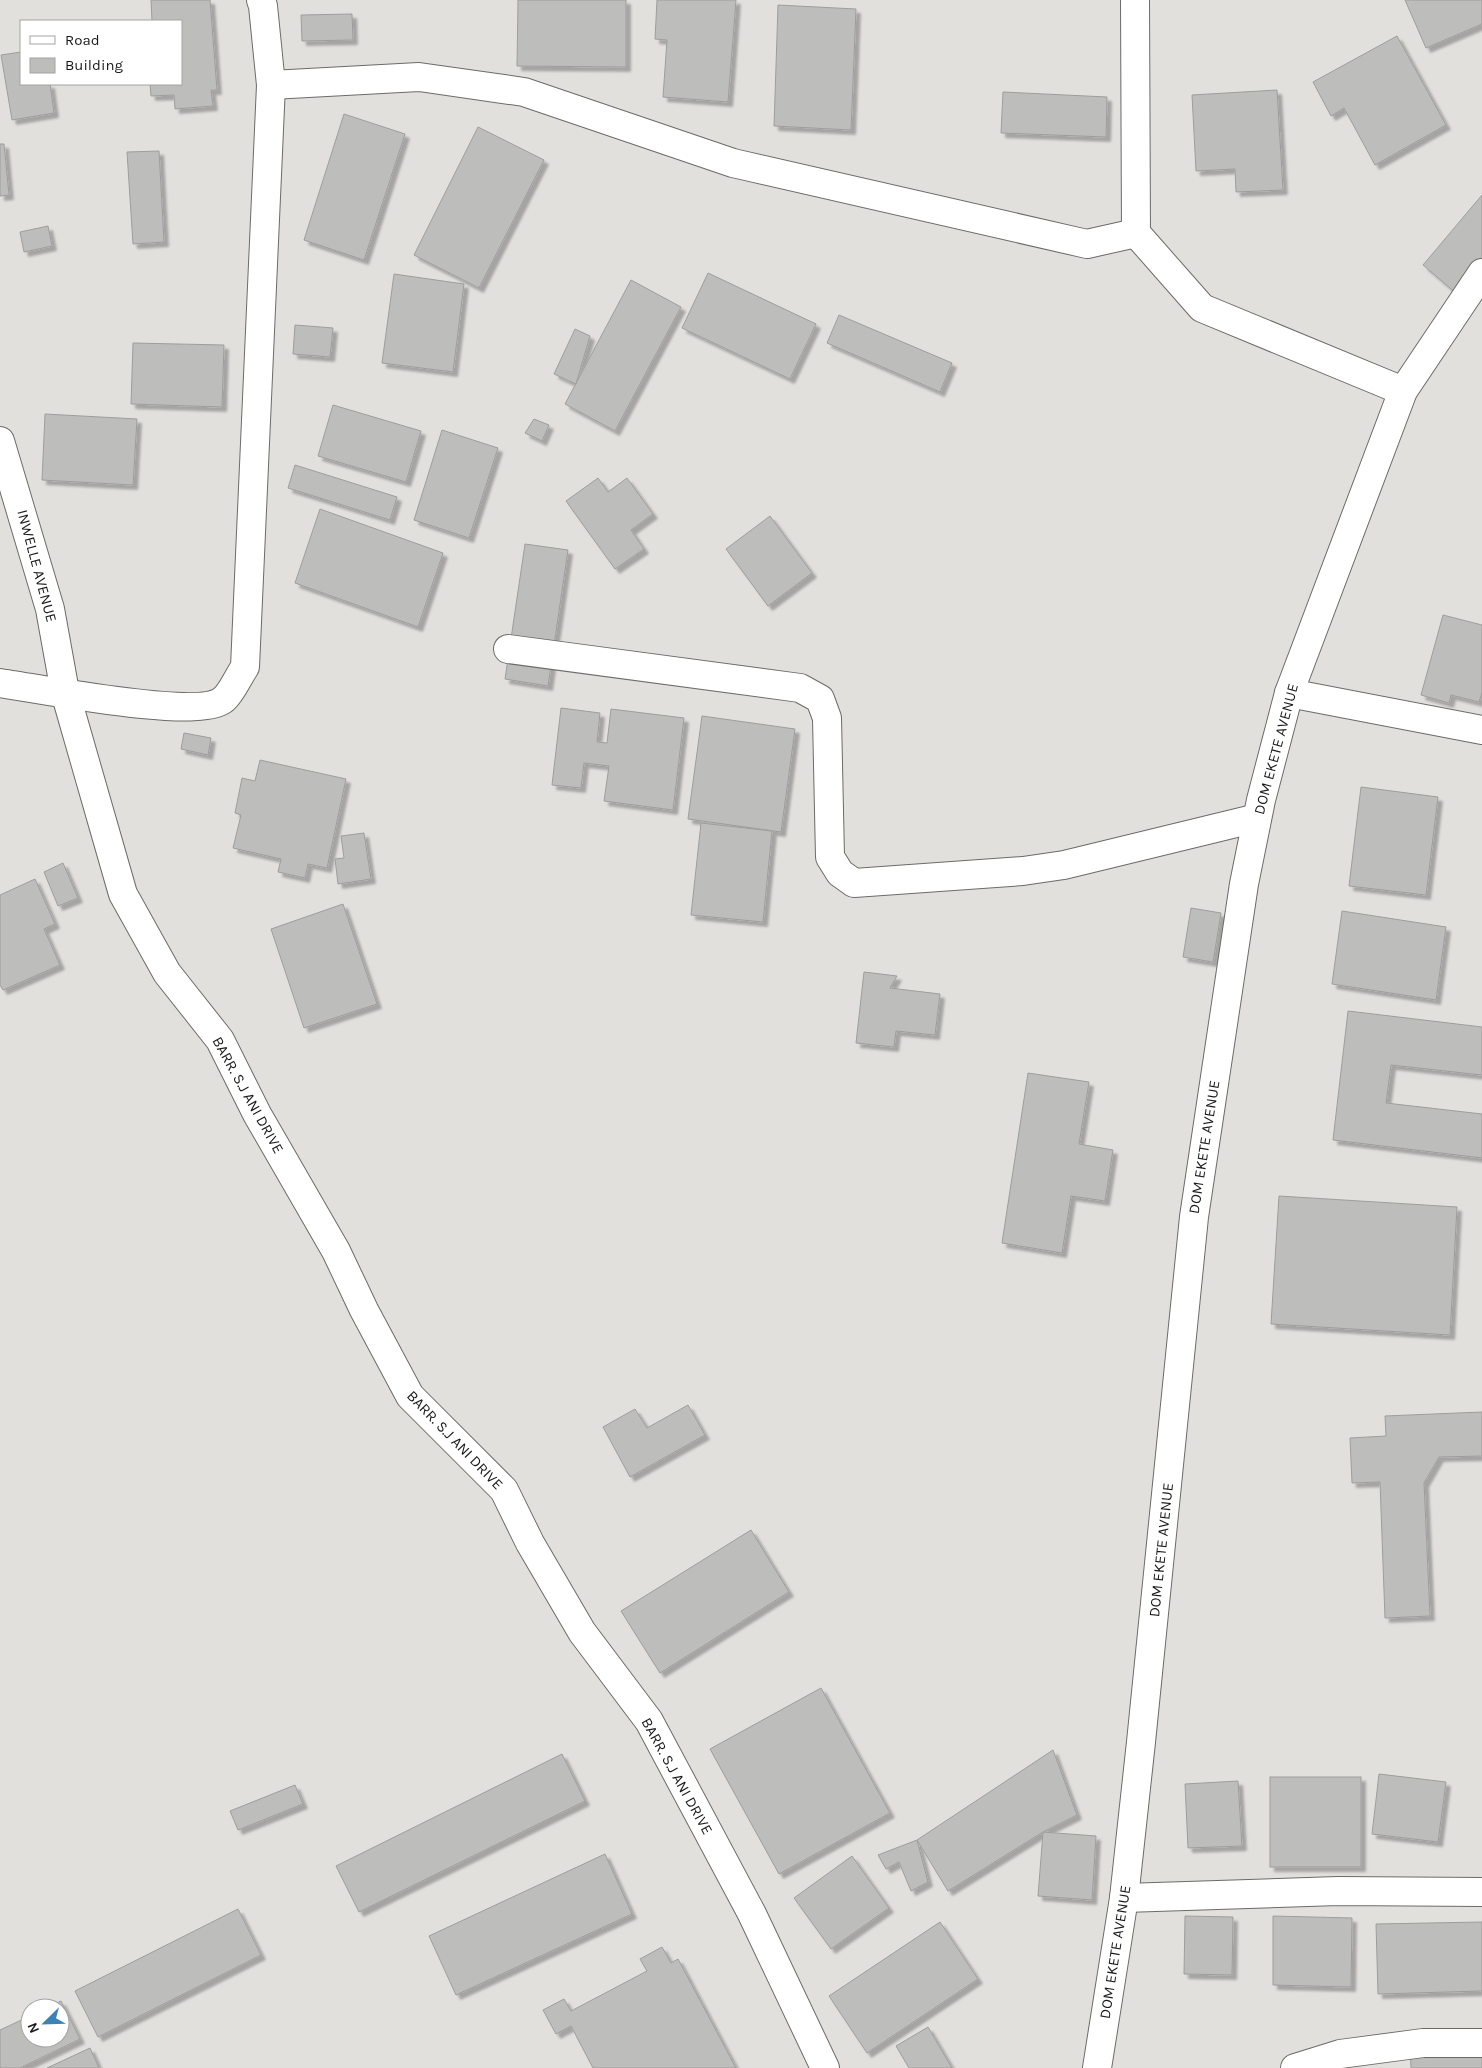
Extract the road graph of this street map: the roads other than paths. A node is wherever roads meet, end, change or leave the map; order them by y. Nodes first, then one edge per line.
1 (261, 0) edge
2 (1135, 0) edge
3 (271, 86) junction
4 (1136, 233) junction
5 (1482, 272) edge
6 (1403, 391) junction
7 (0, 441) edge
8 (508, 649) dead end
9 (0, 683) edge
10 (65, 692) junction
11 (1289, 693) junction
12 (1482, 730) edge
13 (1257, 818) junction
14 (1482, 1892) edge
15 (1124, 1898) junction
16 (1482, 2043) edge
17 (825, 2068) edge
18 (1097, 2068) edge
19 (1295, 2068) edge

1 - 3 street
2 - 4 street
3 - 4 street
3 - 10 street
4 - 6 street
5 - 6 street, DOM EKETE AVENUE
6 - 11 street, DOM EKETE AVENUE
7 - 10 street, INWELLE AVENUE
8 - 13 street
9 - 10 street
10 - 17 street, BARR. S.J ANI DRIVE
11 - 12 street
11 - 13 street, DOM EKETE AVENUE
13 - 15 street, DOM EKETE AVENUE
14 - 15 street
15 - 18 street, DOM EKETE AVENUE
16 - 19 street

